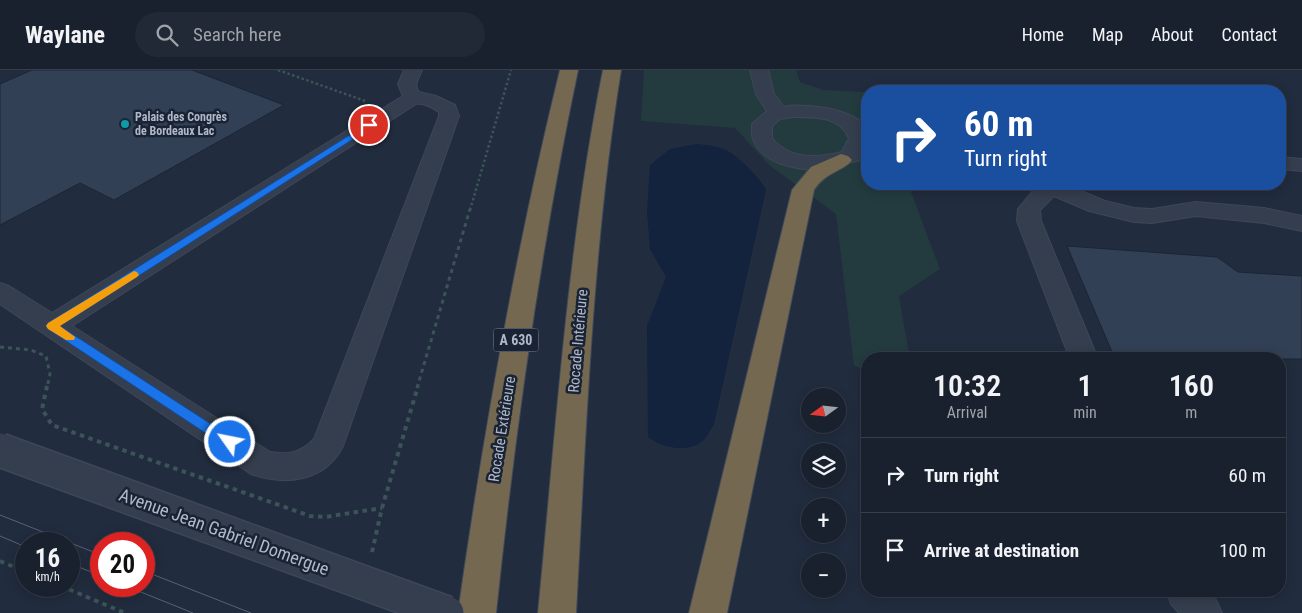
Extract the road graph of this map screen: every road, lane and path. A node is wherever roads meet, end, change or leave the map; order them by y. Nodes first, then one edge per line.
1 (413, 70) edge
2 (511, 70) edge
3 (569, 70) edge
4 (612, 70) edge
5 (759, 70) edge
6 (414, 98) junction
7 (780, 113) junction
8 (846, 121) junction
9 (861, 125) edge
10 (853, 156) edge
11 (1286, 163) edge
12 (1302, 164) edge
13 (1046, 190) edge
14 (1062, 190) edge
15 (1302, 224) edge
16 (0, 292) edge
17 (52, 326) junction
18 (0, 347) edge
19 (1081, 352) edge
20 (0, 450) edge
21 (0, 562) edge
22 (15, 568) edge
23 (80, 594) edge
24 (1189, 597) edge
25 (125, 613) edge
26 (448, 613) edge
27 (476, 613) edge
28 (557, 613) edge
29 (708, 613) edge
30 (1203, 613) edge

1 - 6 street
2 - 18 path
3 - 27 highway, Rocade Extérieure / A 630
4 - 28 highway, Rocade Intérieure
5 - 7 street
6 - 17 street
6 - 17 street
7 - 8 street
7 - 10 street
8 - 9 street
8 - 10 street
10 - 29 highway
11 - 12 street
13 - 19 street
14 - 15 street
16 - 17 street
20 - 26 street, Avenue Jean Gabriel Domergue, bridge
21 - 22 path
23 - 25 path
24 - 30 street

